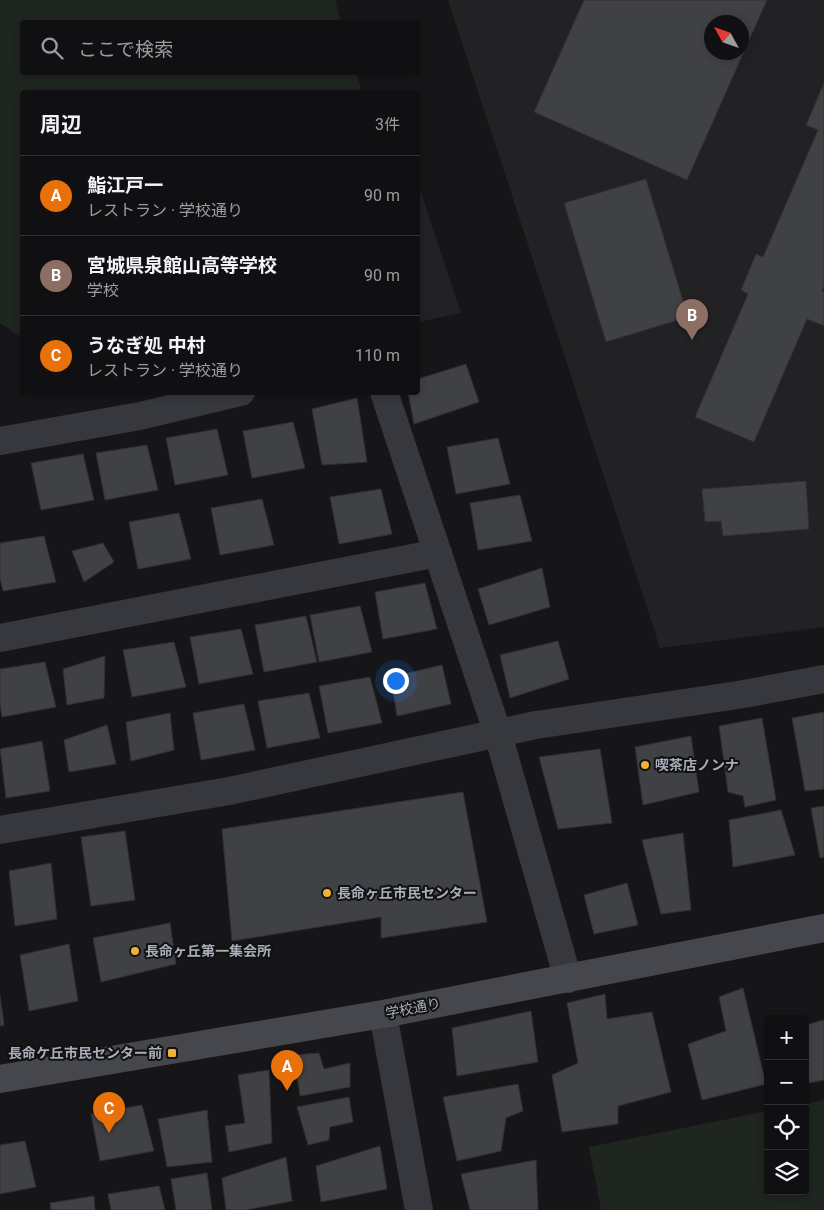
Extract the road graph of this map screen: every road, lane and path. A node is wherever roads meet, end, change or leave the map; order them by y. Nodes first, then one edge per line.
1 (228, 395) edge
2 (385, 395) edge
3 (0, 441) edge
4 (438, 553) junction
5 (0, 638) edge
6 (824, 679) edge
7 (498, 734) junction
8 (0, 830) edge
9 (824, 928) edge
10 (568, 979) junction
11 (383, 1014) junction
12 (0, 1079) edge
13 (419, 1210) edge

1 - 3 street
2 - 4 street
4 - 5 street
4 - 7 street
6 - 7 street
7 - 8 street
7 - 10 street
9 - 10 street, 学校通り
10 - 11 street, 学校通り
11 - 12 street, 学校通り
11 - 13 street

